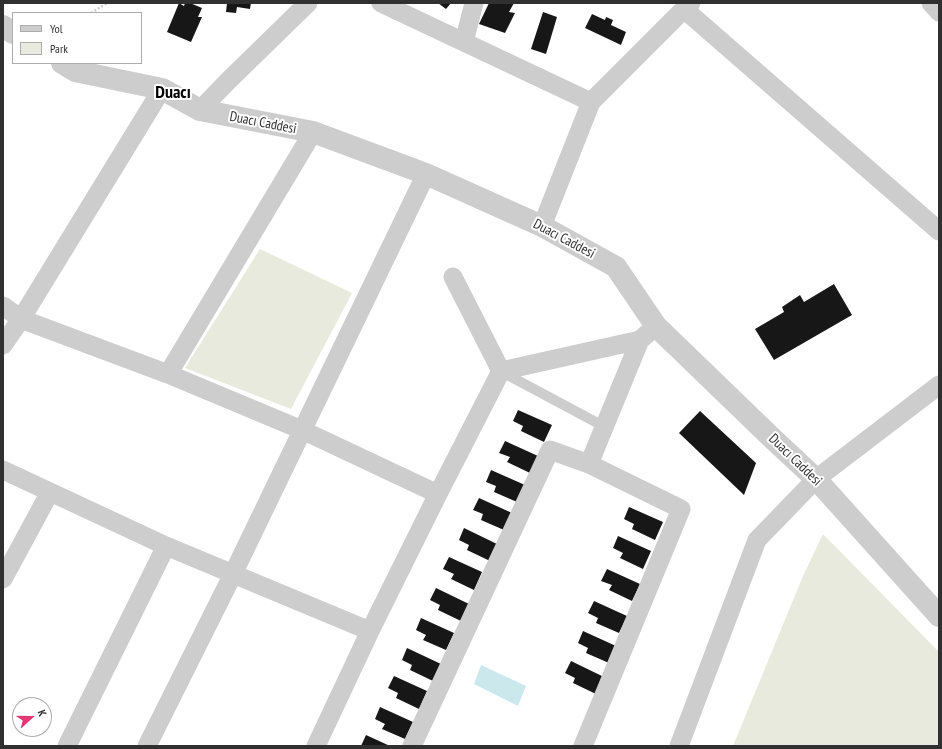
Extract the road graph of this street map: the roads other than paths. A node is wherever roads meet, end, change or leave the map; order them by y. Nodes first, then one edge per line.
1 (308, 3) edge
2 (381, 3) edge
3 (474, 3) edge
4 (931, 3) edge
5 (687, 6) edge
6 (939, 12) edge
7 (3, 26) edge
8 (12, 32) edge
9 (464, 42) junction
10 (64, 64) edge
11 (162, 89) junction
12 (591, 102) junction
13 (200, 110) junction
14 (313, 132) junction
15 (426, 174) junction
16 (542, 226) junction
17 (939, 231) edge
18 (453, 277) dead end
19 (3, 306) edge
20 (21, 319) junction
21 (648, 333) junction
22 (3, 345) edge
23 (501, 372) junction
24 (168, 374) junction
25 (939, 385) edge
26 (605, 427) junction
27 (302, 430) junction
28 (589, 464) junction
29 (3, 470) edge
30 (816, 479) junction
31 (50, 492) junction
32 (438, 494) junction
33 (166, 546) junction
34 (233, 574) junction
35 (3, 579) edge
36 (939, 616) edge
37 (370, 631) junction
38 (67, 746) edge
39 (148, 746) edge
40 (316, 746) edge
41 (412, 746) edge
42 (583, 746) edge
43 (679, 746) edge

1 - 13 street
2 - 9 street
3 - 9 street
4 - 6 street
5 - 12 street
5 - 17 street
7 - 8 street
9 - 12 street
10 - 11 street, Duacı Caddesi
11 - 13 street, Duacı Caddesi
11 - 20 street
12 - 16 street
13 - 14 street, Duacı Caddesi
14 - 15 street, Duacı Caddesi
14 - 24 street
15 - 16 street, Duacı Caddesi
15 - 27 street
16 - 21 street, Duacı Caddesi
18 - 23 street
19 - 20 street
20 - 22 street
20 - 24 street
21 - 23 street
21 - 26 street
21 - 30 street, Duacı Caddesi
23 - 26 lane
23 - 32 street
24 - 27 street
25 - 30 street
26 - 28 street
27 - 32 street
27 - 34 street
28 - 41 street
28 - 42 street
29 - 31 street
30 - 36 street, Duacı Caddesi
30 - 43 street
31 - 33 street
31 - 35 street
32 - 37 street
33 - 34 street
33 - 38 street
34 - 37 street
34 - 39 street
37 - 40 street

